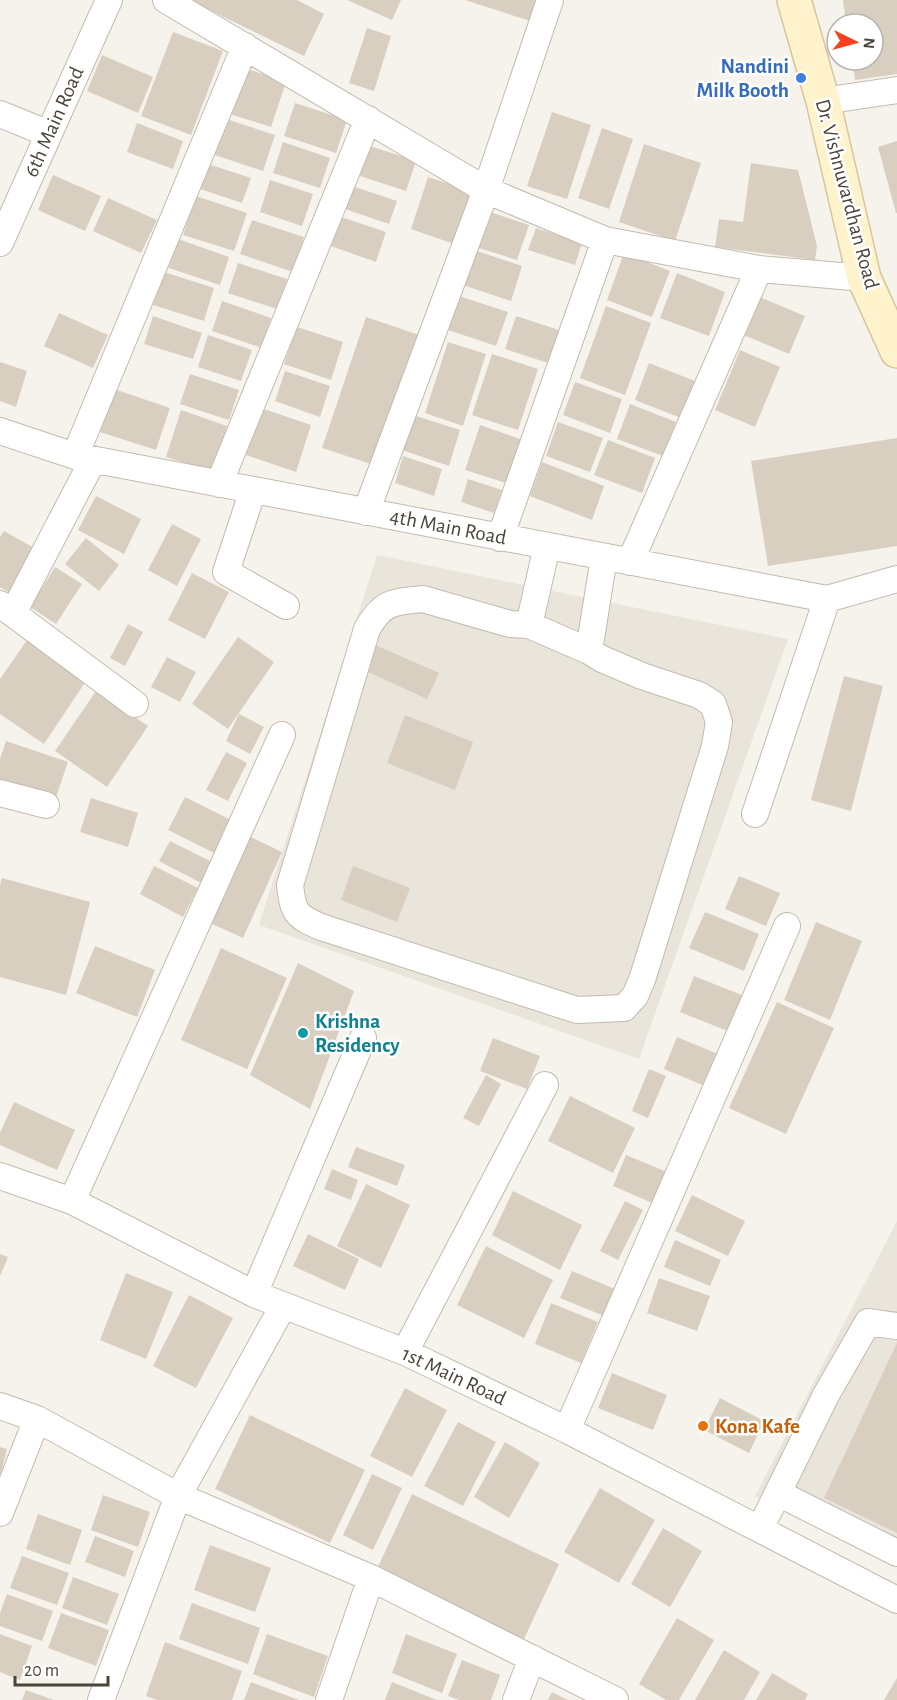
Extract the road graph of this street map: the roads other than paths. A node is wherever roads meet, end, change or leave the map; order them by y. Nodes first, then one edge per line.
1 (109, 0) edge
2 (166, 0) edge
3 (550, 0) edge
4 (794, 0) edge
5 (245, 46) junction
6 (897, 90) edge
7 (823, 101) junction
8 (0, 114) edge
9 (368, 119) junction
10 (49, 134) junction
11 (486, 190) junction
12 (605, 240) junction
13 (0, 243) edge
14 (759, 269) junction
15 (864, 278) junction
16 (897, 351) edge
17 (0, 431) edge
18 (84, 458) junction
19 (219, 484) junction
20 (253, 490) junction
21 (366, 512) junction
22 (500, 537) junction
23 (548, 546) junction
24 (604, 557) junction
25 (630, 562) junction
26 (897, 579) edge
27 (827, 600) junction
28 (286, 606) dead end
29 (6, 609) edge
30 (529, 625) junction
31 (589, 651) junction
32 (135, 704) dead end
33 (282, 735) dead end
34 (0, 793) edge
35 (46, 805) dead end
36 (756, 814) dead end
37 (788, 926) dead end
38 (363, 1038) dead end
39 (545, 1085) dead end
40 (0, 1176) edge
41 (72, 1201) junction
42 (254, 1294) junction
43 (283, 1306) junction
44 (897, 1326) edge
45 (405, 1352) junction
46 (0, 1406) edge
47 (37, 1419) junction
48 (567, 1430) junction
49 (778, 1492) junction
50 (178, 1496) junction
51 (0, 1513) edge
52 (760, 1529) junction
53 (897, 1552) edge
54 (371, 1578) junction
55 (897, 1600) edge
56 (532, 1658) junction
57 (101, 1700) edge
58 (329, 1700) edge
59 (516, 1700) edge
60 (615, 1700) edge

1 - 10 street, 6th Main Road
2 - 5 street
3 - 11 street
4 - 7 main road, Dr. Vishnuvardhan Road
5 - 9 street
5 - 18 street
6 - 7 street
7 - 15 main road, Dr. Vishnuvardhan Road
8 - 10 street
9 - 11 street
9 - 19 street
10 - 13 street, 6th Main Road
11 - 12 street
11 - 21 street
12 - 14 street
12 - 22 street
14 - 15 street
14 - 25 street
15 - 16 main road, Dr. Vishnuvardhan Road
17 - 18 street, 4th Main Road
18 - 19 street, 4th Main Road
18 - 29 street
19 - 20 street, 4th Main Road
20 - 21 street, 4th Main Road
20 - 28 street
21 - 22 street, 4th Main Road
22 - 23 street, 4th Main Road
23 - 24 street, 4th Main Road
23 - 30 street
24 - 25 street, 4th Main Road
24 - 31 street
25 - 27 street, 4th Main Road
26 - 27 street, 4th Main Road
27 - 36 street
29 - 32 street
30 - 31 street
30 - 31 street
33 - 41 street
34 - 35 street
37 - 48 street
38 - 42 street
39 - 45 street
40 - 41 street, 1st Main Road
41 - 42 street, 1st Main Road
42 - 43 street, 1st Main Road
43 - 45 street, 1st Main Road
43 - 50 street
44 - 49 street
45 - 48 street, 1st Main Road
46 - 47 street
47 - 50 street
47 - 51 street
48 - 52 street, 1st Main Road
49 - 52 street
49 - 53 street
50 - 54 street
50 - 57 street
52 - 55 street, 1st Main Road
54 - 56 street
54 - 58 street
56 - 59 street
56 - 60 street

